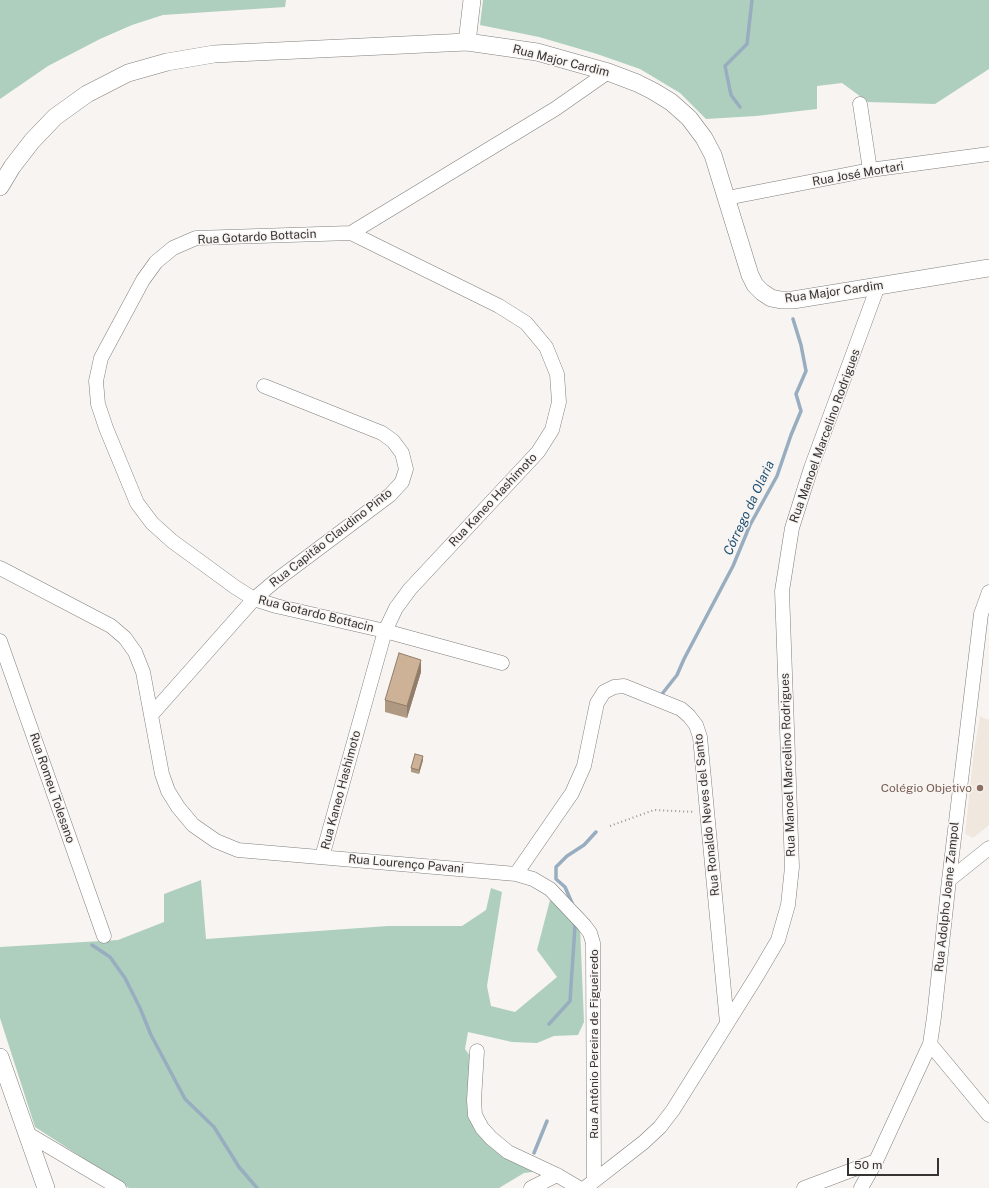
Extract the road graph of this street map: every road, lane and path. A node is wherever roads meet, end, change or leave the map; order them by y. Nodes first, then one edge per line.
1 (472, 0) edge
2 (467, 42) junction
3 (608, 72) junction
4 (860, 104) dead end
5 (989, 154) edge
6 (870, 170) junction
7 (0, 187) edge
8 (727, 198) junction
9 (351, 233) junction
10 (989, 268) edge
11 (878, 286) junction
12 (264, 386) dead end
13 (0, 568) edge
14 (989, 592) edge
15 (254, 599) junction
16 (384, 631) junction
17 (0, 641) edge
18 (502, 663) dead end
19 (152, 714) junction
20 (708, 812) junction
21 (610, 826) dead end
22 (989, 848) edge
23 (322, 858) junction
24 (516, 874) junction
25 (949, 880) junction
26 (104, 936) dead end
27 (727, 1023) junction
28 (930, 1044) junction
29 (477, 1052) dead end
30 (0, 1057) edge
31 (989, 1115) edge
32 (28, 1134) junction
33 (876, 1161) junction
34 (557, 1175) junction
35 (590, 1184) edge
36 (46, 1188) edge
37 (119, 1188) edge
38 (531, 1188) edge
39 (579, 1188) edge
40 (804, 1188) edge
41 (861, 1188) edge

1 - 2 street
2 - 3 street, Rua Major Cardim
2 - 7 street, Rua Major Cardim
3 - 8 street, Rua Major Cardim
3 - 9 street, Rua Gotardo Bottacin
4 - 6 street
5 - 6 street, Rua José Mortari
6 - 8 street, Rua José Mortari
8 - 11 street, Rua Major Cardim
9 - 15 street, Rua Gotardo Bottacin
9 - 16 street, Rua Kaneo Hashimoto
10 - 11 street, Rua Major Cardim
11 - 27 street, Rua Manoel Marcelino Rodrigues
12 - 15 street, Rua Capitão Claudino Pinto
13 - 19 street, Rua Lourenço Pavani
14 - 25 street, Rua Adolpho Joane Zampol
15 - 16 street, Rua Gotardo Bottacin
15 - 19 street, Rua Capitão Claudino Pinto
16 - 18 street, Rua Gotardo Bottacin
16 - 23 street, Rua Kaneo Hashimoto
17 - 26 street, Rua Romeu Tolesano
19 - 23 street, Rua Lourenço Pavani
20 - 21 path
20 - 24 street, Rua Ronaldo Neves del Santo
20 - 27 street, Rua Ronaldo Neves del Santo
22 - 25 street
23 - 24 street, Rua Lourenço Pavani
24 - 35 street, Rua Antônio Pereira de Figueiredo
25 - 28 street, Rua Adolpho Joane Zampol
27 - 35 street, Rua Manoel Marcelino Rodrigues
28 - 31 street
28 - 33 street, Rua Adolpho Joane Zampol
29 - 34 street
30 - 32 street
32 - 36 street
32 - 37 street
33 - 40 street
33 - 41 street, Rua Adolpho Joane Zampol
34 - 38 street
34 - 39 street

